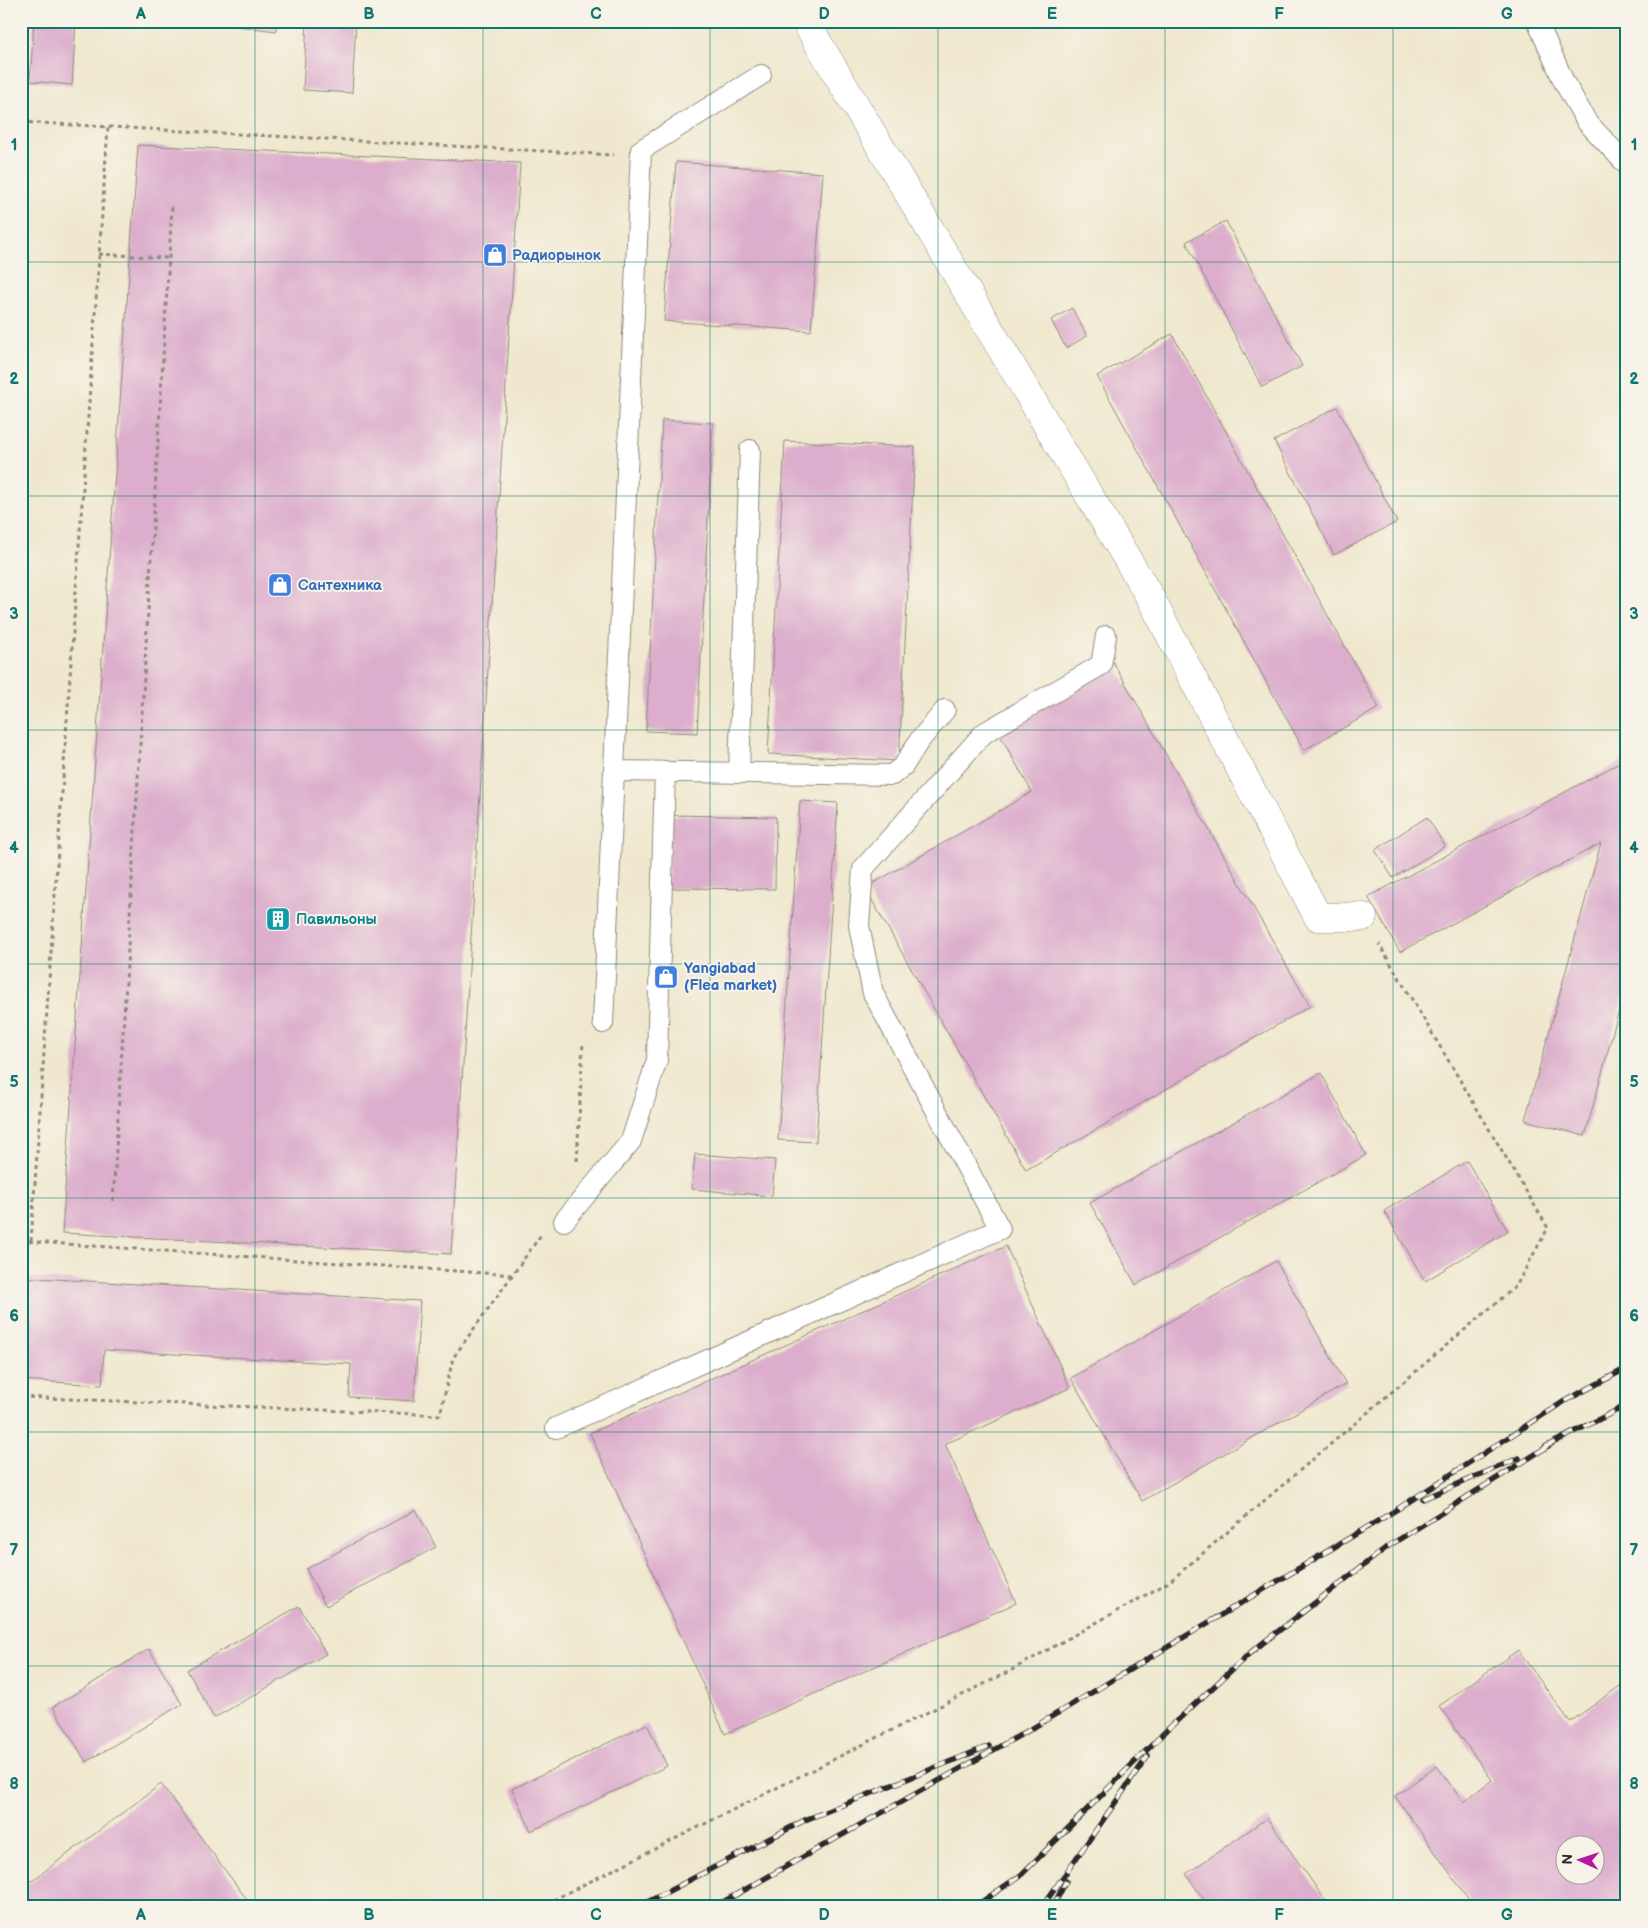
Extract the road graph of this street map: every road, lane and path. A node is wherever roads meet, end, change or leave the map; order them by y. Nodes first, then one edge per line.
1 (805, 21) edge
2 (1538, 21) edge
3 (761, 74) dead end
4 (21, 122) edge
5 (108, 127) junction
6 (623, 156) dead end
7 (1627, 165) edge
8 (172, 206) dead end
9 (99, 254) junction
10 (169, 258) junction
11 (750, 450) dead end
12 (1106, 636) dead end
13 (945, 710) dead end
14 (616, 771) junction
15 (664, 772) junction
16 (739, 772) junction
17 (1363, 917) joint
18 (603, 1023) dead end
19 (583, 1039) dead end
20 (577, 1168) dead end
21 (113, 1201) dead end
22 (556, 1224) joint
23 (21, 1241) edge
24 (31, 1241) junction
25 (513, 1275) junction
26 (21, 1397) edge
27 (556, 1428) dead end
28 (539, 1907) edge

1 - 17 street
2 - 7 lane
3 - 14 lane
4 - 5 path
5 - 6 path
5 - 9 path
8 - 10 path
9 - 10 path
9 - 24 path
10 - 21 path
11 - 16 lane
12 - 27 lane
13 - 16 lane
14 - 15 lane
14 - 18 lane
15 - 16 lane
15 - 22 lane
17 - 28 path
19 - 20 path
22 - 25 path
23 - 24 path
24 - 25 path
25 - 26 path

